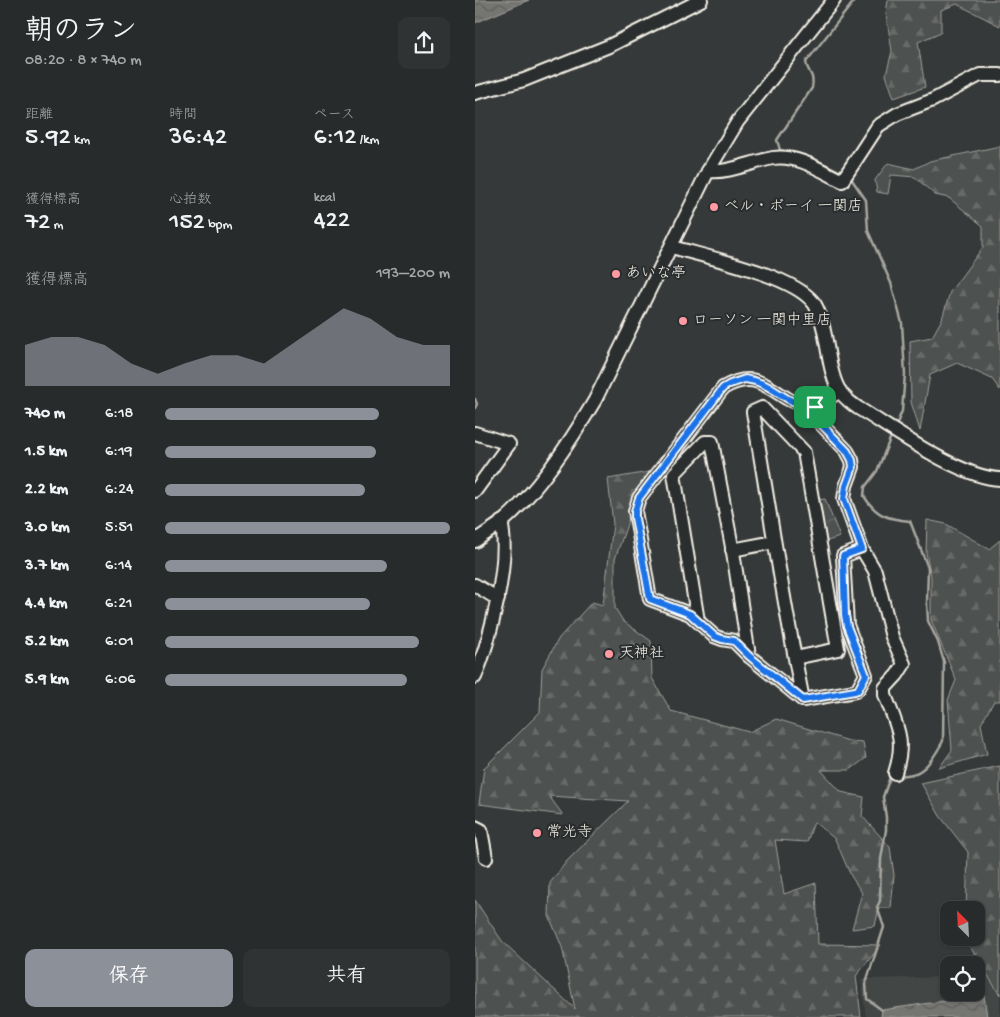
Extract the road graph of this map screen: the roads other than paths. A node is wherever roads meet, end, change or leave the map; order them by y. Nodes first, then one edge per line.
1 (701, 0) edge
2 (834, 0) edge
3 (1000, 75) edge
4 (475, 94) edge
5 (708, 171) junction
6 (672, 247) junction
7 (840, 391) junction
8 (815, 407) junction
9 (475, 433) edge
10 (1000, 479) edge
11 (475, 491) edge
12 (501, 522) junction
13 (475, 540) edge
14 (774, 542) junction
15 (862, 549) junction
16 (732, 550) junction
17 (475, 585) edge
18 (498, 600) junction
19 (698, 622) junction
20 (749, 656) junction
21 (795, 658) junction
22 (475, 677) edge
23 (803, 700) junction
24 (895, 773) dead end
25 (475, 827) edge
26 (486, 858) dead end

1 - 4 street
2 - 5 street
3 - 5 street
5 - 6 street
6 - 7 street
6 - 12 street
7 - 8 street
7 - 10 street
8 - 15 street
8 - 19 street
9 - 11 street
12 - 13 street
12 - 18 street
14 - 16 street
14 - 21 street
14 - 21 street
15 - 23 street
15 - 24 street
16 - 19 street
16 - 20 street
17 - 18 street
18 - 22 street
19 - 20 street
20 - 23 street
21 - 23 street
25 - 26 street

